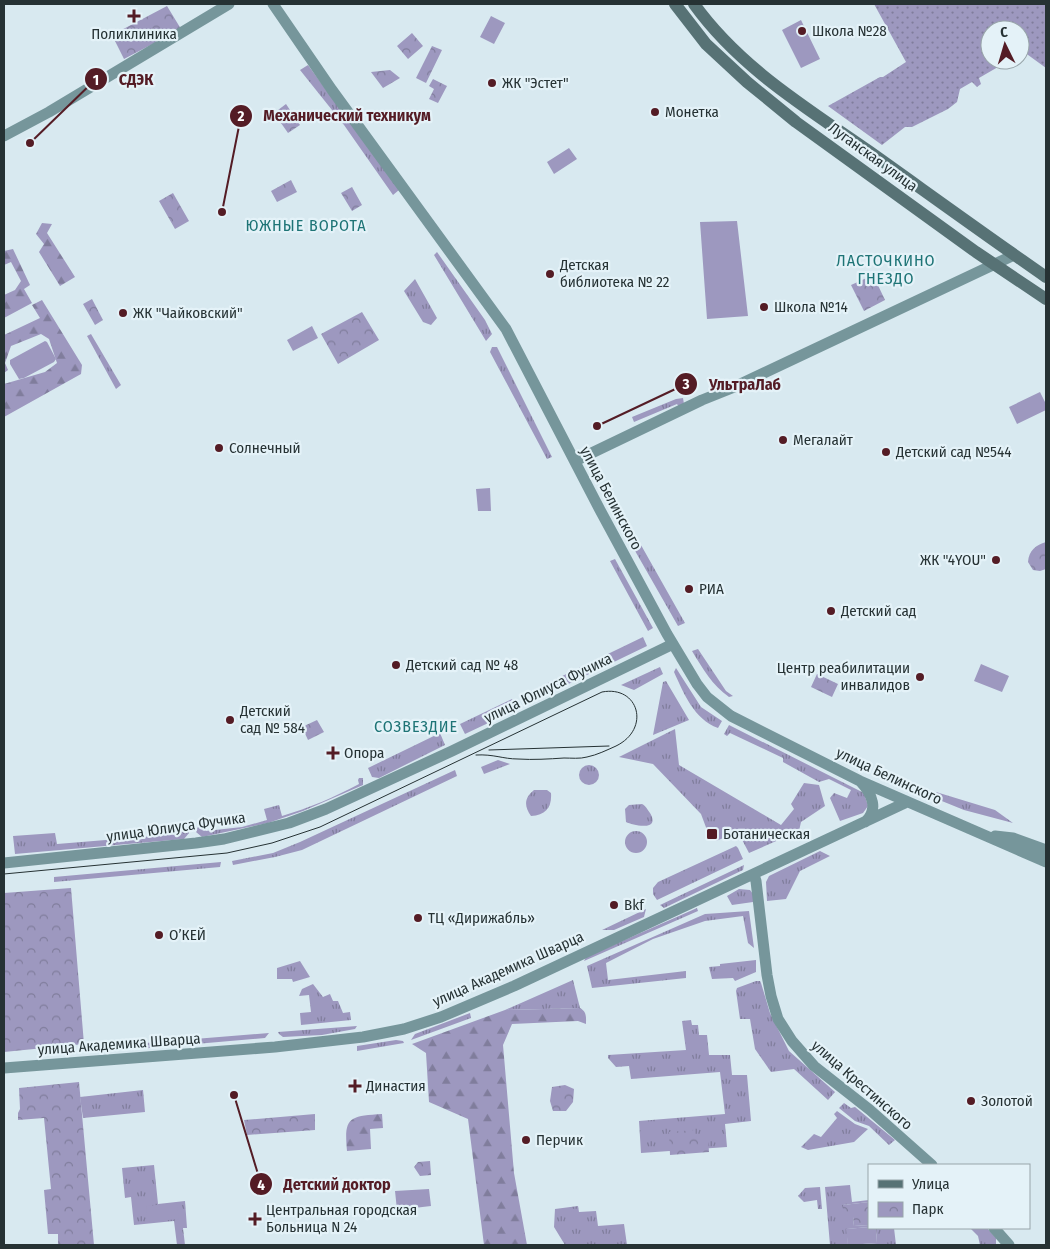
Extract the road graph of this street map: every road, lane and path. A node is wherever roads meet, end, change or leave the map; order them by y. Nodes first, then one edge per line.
1 (229, 4) edge
2 (273, 4) edge
3 (676, 4) edge
4 (698, 8) edge
5 (4, 136) edge
6 (1014, 255) junction
7 (996, 265) junction
8 (1046, 277) edge
9 (1046, 299) edge
10 (575, 461) junction
11 (673, 644) junction
12 (860, 781) junction
13 (907, 802) junction
14 (865, 823) junction
15 (986, 835) junction
16 (1046, 850) edge
17 (1046, 862) edge
18 (4, 863) edge
19 (754, 874) junction
20 (4, 1068) edge
21 (931, 1164) edge
22 (995, 1229) edge
23 (1008, 1245) edge

1 - 5 street
2 - 10 street, улица Белинского
3 - 7 main road, Луганская улица
4 - 6 main road, Луганская улица
6 - 7 street
6 - 8 main road, Луганская улица
7 - 9 main road, Луганская улица
7 - 10 street
10 - 11 street, улица Белинского
11 - 12 street, улица Белинского
11 - 18 street, улица Юлиуса Фучика
12 - 13 street, улица Белинского
12 - 14 street
13 - 14 street, улица Академика Шварца
13 - 15 street, улица Белинского
14 - 19 street, улица Академика Шварца
15 - 16 street
15 - 17 street, улица Белинского
19 - 20 street, улица Академика Шварца
19 - 21 street, улица Крестинского
22 - 23 street

